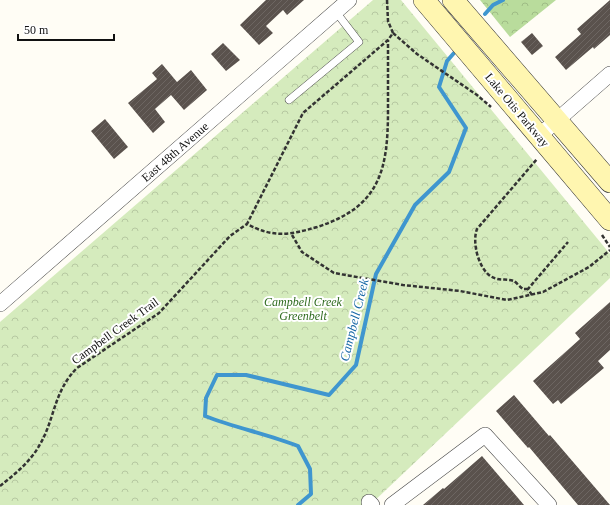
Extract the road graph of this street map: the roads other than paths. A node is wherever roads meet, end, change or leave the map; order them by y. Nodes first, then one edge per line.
1 (350, 0) edge
2 (424, 0) edge
3 (457, 5) edge
4 (336, 12) junction
5 (610, 74) edge
6 (289, 100) dead end
7 (557, 120) junction
8 (539, 145) junction
9 (610, 182) edge
10 (610, 220) edge
11 (0, 304) edge
12 (392, 505) edge
13 (549, 505) edge

1 - 4 street, East 48th Avenue
2 - 8 main road, Lake Otis Parkway
3 - 7 main road, Lake Otis Parkway
4 - 6 lane
4 - 11 street, East 48th Avenue
5 - 7 street
7 - 8 street
7 - 9 main road, Lake Otis Parkway
8 - 10 main road, Lake Otis Parkway
12 - 13 street

